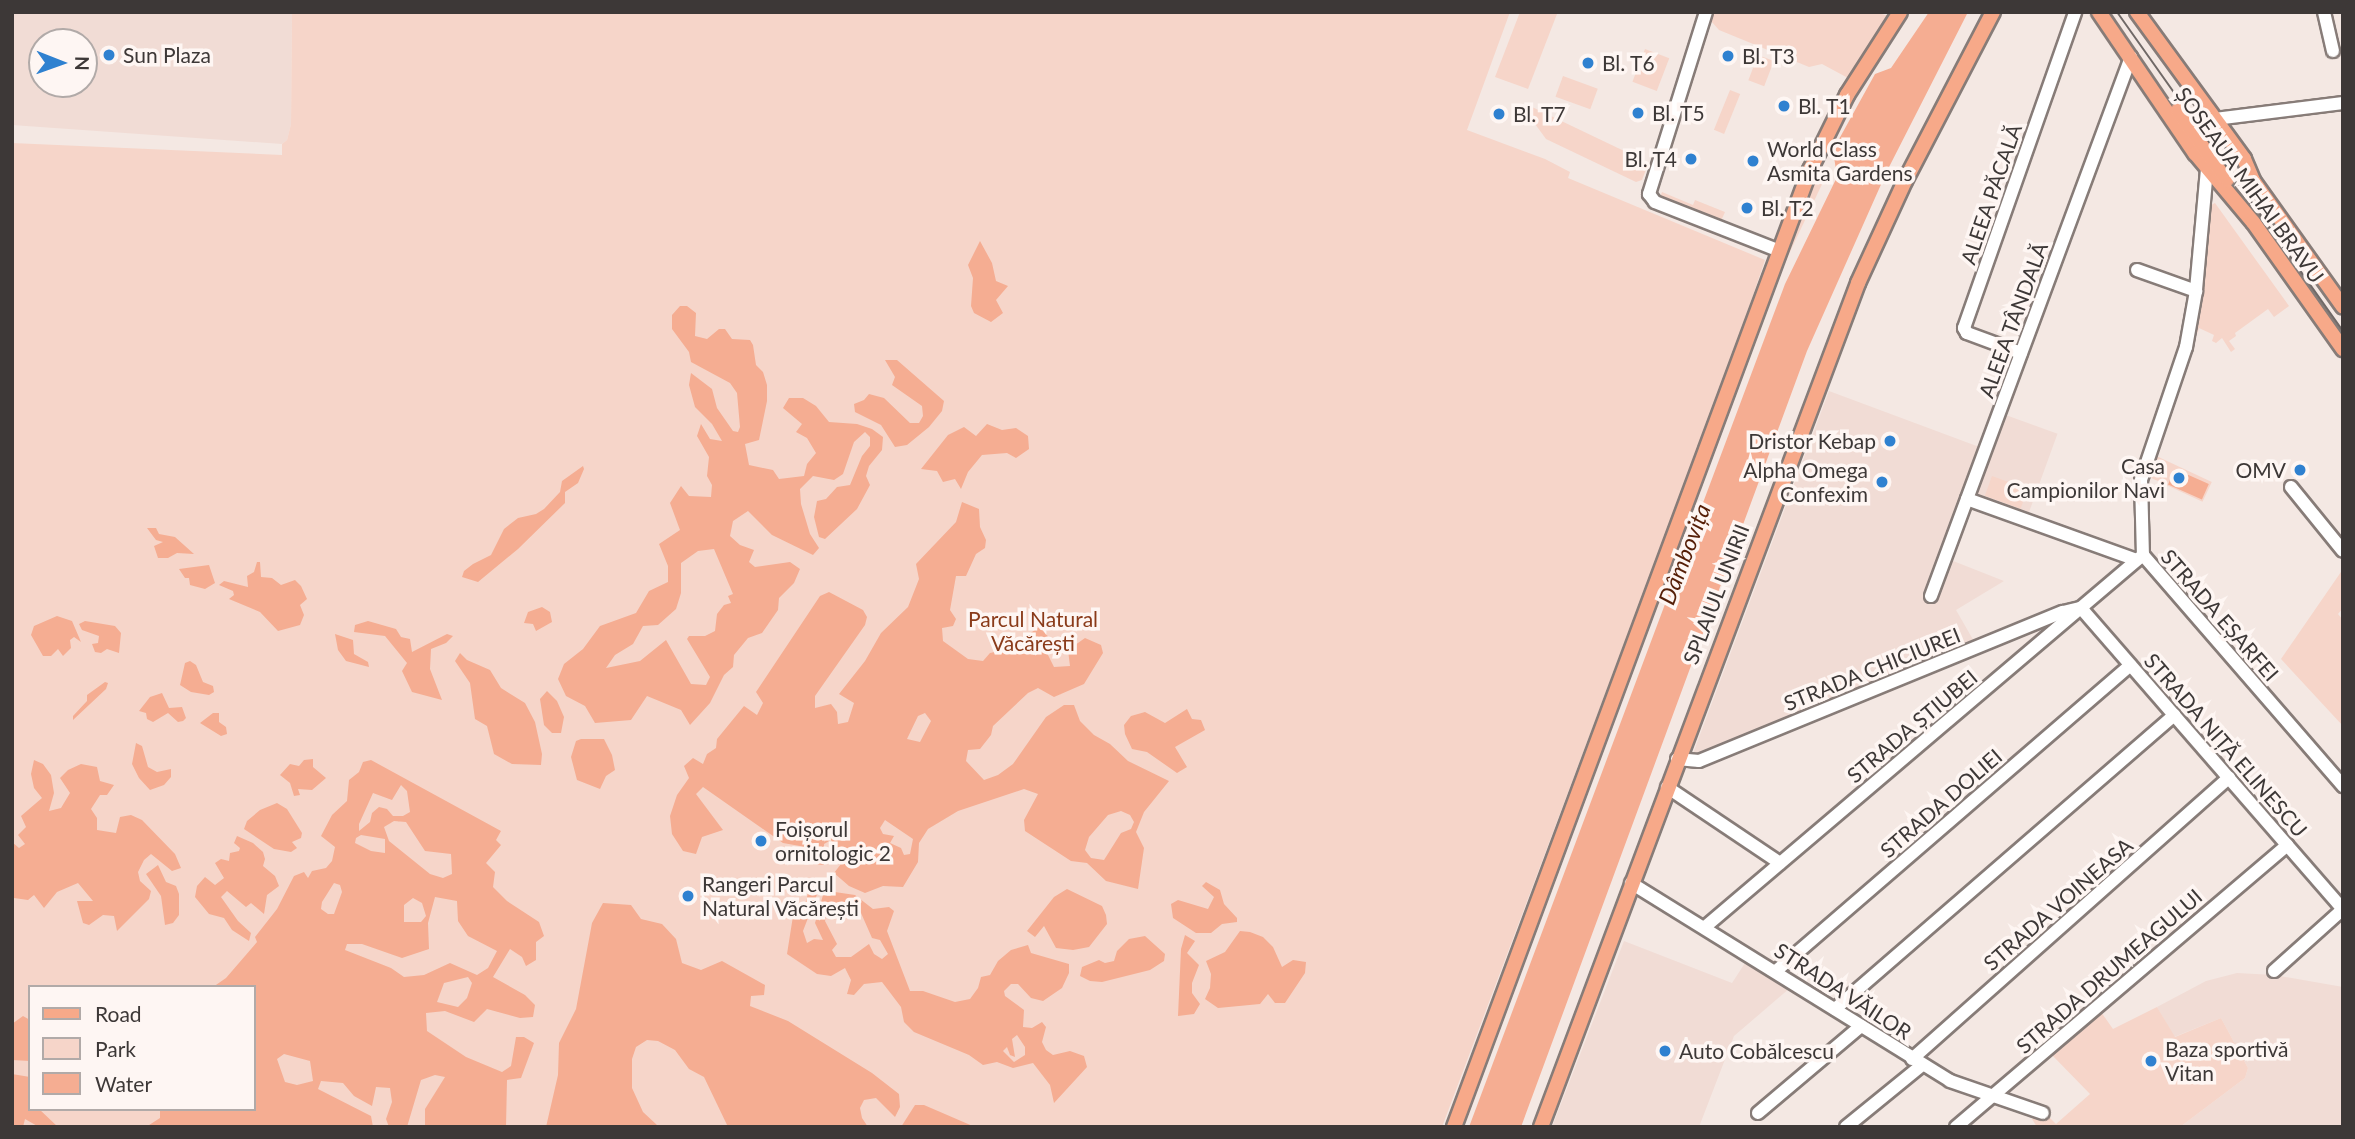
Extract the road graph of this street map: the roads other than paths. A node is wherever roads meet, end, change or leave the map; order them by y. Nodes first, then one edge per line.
1 (1706, 12) edge
2 (1900, 12) edge
3 (1993, 12) edge
4 (2075, 12) edge
5 (2099, 12) edge
6 (2109, 12) edge
7 (2127, 12) edge
8 (2137, 12) edge
9 (2324, 12) edge
10 (2333, 51) dead end
11 (2130, 57) junction
12 (2343, 103) edge
13 (2215, 119) junction
14 (2207, 169) junction
15 (2254, 182) junction
16 (2228, 193) junction
17 (2207, 198) junction
18 (2253, 222) junction
19 (1780, 251) junction
20 (2137, 270) dead end
21 (2196, 291) junction
22 (2343, 307) edge
23 (2343, 349) edge
24 (2021, 353) junction
25 (2291, 487) dead end
26 (1967, 499) junction
27 (2343, 551) edge
28 (2140, 557) junction
29 (1931, 596) dead end
30 (2081, 608) junction
31 (2130, 665) junction
32 (2174, 715) junction
33 (1677, 759) junction
34 (2229, 778) junction
35 (2343, 786) edge
36 (1667, 787) junction
37 (2287, 845) junction
38 (1780, 863) junction
39 (1631, 883) junction
40 (2343, 909) edge
41 (1705, 927) junction
42 (1776, 971) junction
43 (2274, 971) dead end
44 (1836, 1009) junction
45 (1861, 1026) junction
46 (1917, 1062) junction
47 (1993, 1097) junction
48 (1758, 1112) dead end
49 (2043, 1113) dead end
50 (1454, 1127) edge
51 (1541, 1127) edge
52 (1846, 1127) edge
53 (1956, 1127) edge

1 - 19 street
2 - 19 main road
3 - 33 main road, SPLAIUL UNIRII
4 - 24 street, ALEEA PĂCALĂ
5 - 11 main road, ȘOSEAUA MIHAI BRAVU
6 - 18 main road
7 - 15 main road
8 - 13 main road, ȘOSEAUA MIHAI BRAVU
9 - 10 street
11 - 14 main road, ȘOSEAUA MIHAI BRAVU
11 - 24 street, ALEEA TÂNDALĂ
12 - 13 street
13 - 15 main road, ȘOSEAUA MIHAI BRAVU
14 - 16 main road, ȘOSEAUA MIHAI BRAVU
14 - 17 street, STRADA EȘARFEI
15 - 22 main road, ȘOSEAUA MIHAI BRAVU
16 - 17 street
16 - 18 main road, ȘOSEAUA MIHAI BRAVU
17 - 21 street, STRADA EȘARFEI
18 - 23 main road, ȘOSEAUA MIHAI BRAVU
19 - 50 main road
20 - 21 street
21 - 28 street, STRADA EȘARFEI
24 - 26 street, ALEEA TÂNDALĂ
25 - 27 street
26 - 28 street
26 - 29 street, ALEEA TÂNDALĂ
28 - 30 street, STRADA ȘTIUBEI
28 - 35 street, STRADA EȘARFEI
30 - 31 street, STRADA NIȚĂ ELINESCU
30 - 33 street, STRADA CHICIUREI
30 - 38 street, STRADA ȘTIUBEI
31 - 32 street, STRADA NIȚĂ ELINESCU
31 - 42 street, STRADA DOLIEI
32 - 34 street, STRADA NIȚĂ ELINESCU
32 - 44 street
33 - 36 main road, SPLAIUL UNIRII
34 - 37 street, STRADA NIȚĂ ELINESCU
34 - 46 street, STRADA VOINEASA
36 - 38 street
36 - 39 main road, SPLAIUL UNIRII
37 - 40 street, STRADA NIȚĂ ELINESCU
37 - 47 street, STRADA DRUMEAGULUI
38 - 41 street, STRADA ȘTIUBEI
39 - 41 street, STRADA VĂILOR
39 - 51 main road, SPLAIUL UNIRII
40 - 43 street
41 - 42 street, STRADA VĂILOR
42 - 44 street, STRADA VĂILOR
44 - 45 street, STRADA VĂILOR
45 - 46 street, STRADA VĂILOR
45 - 48 street
46 - 47 street, STRADA VĂILOR
46 - 52 street, STRADA VOINEASA
47 - 49 street, STRADA VĂILOR
47 - 53 street, STRADA DRUMEAGULUI

